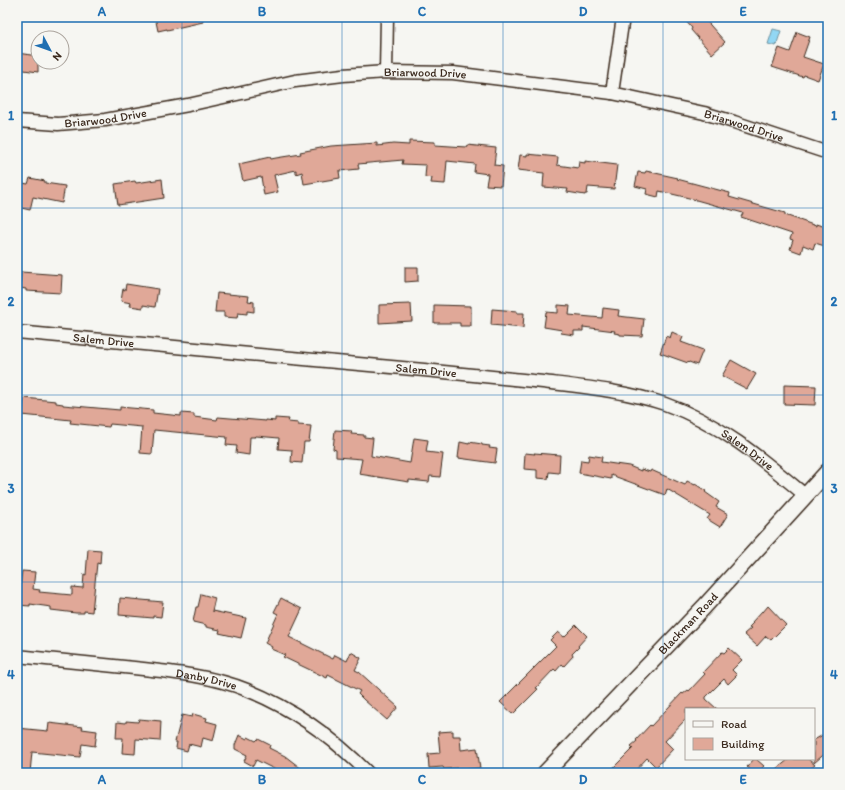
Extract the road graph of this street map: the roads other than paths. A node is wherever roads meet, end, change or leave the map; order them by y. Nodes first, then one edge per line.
1 (387, 17) edge
2 (623, 17) edge
3 (386, 72) junction
4 (612, 93) junction
5 (17, 121) edge
6 (828, 153) edge
7 (17, 332) edge
8 (828, 472) edge
9 (806, 496) junction
10 (17, 656) edge
11 (368, 773) edge
12 (545, 773) edge

1 - 3 street
2 - 4 street
3 - 4 street, Briarwood Drive
3 - 5 street, Briarwood Drive
4 - 6 street, Briarwood Drive
7 - 9 street, Salem Drive
8 - 9 street, Blackman Road
9 - 12 street, Blackman Road
10 - 11 street, Danby Drive

